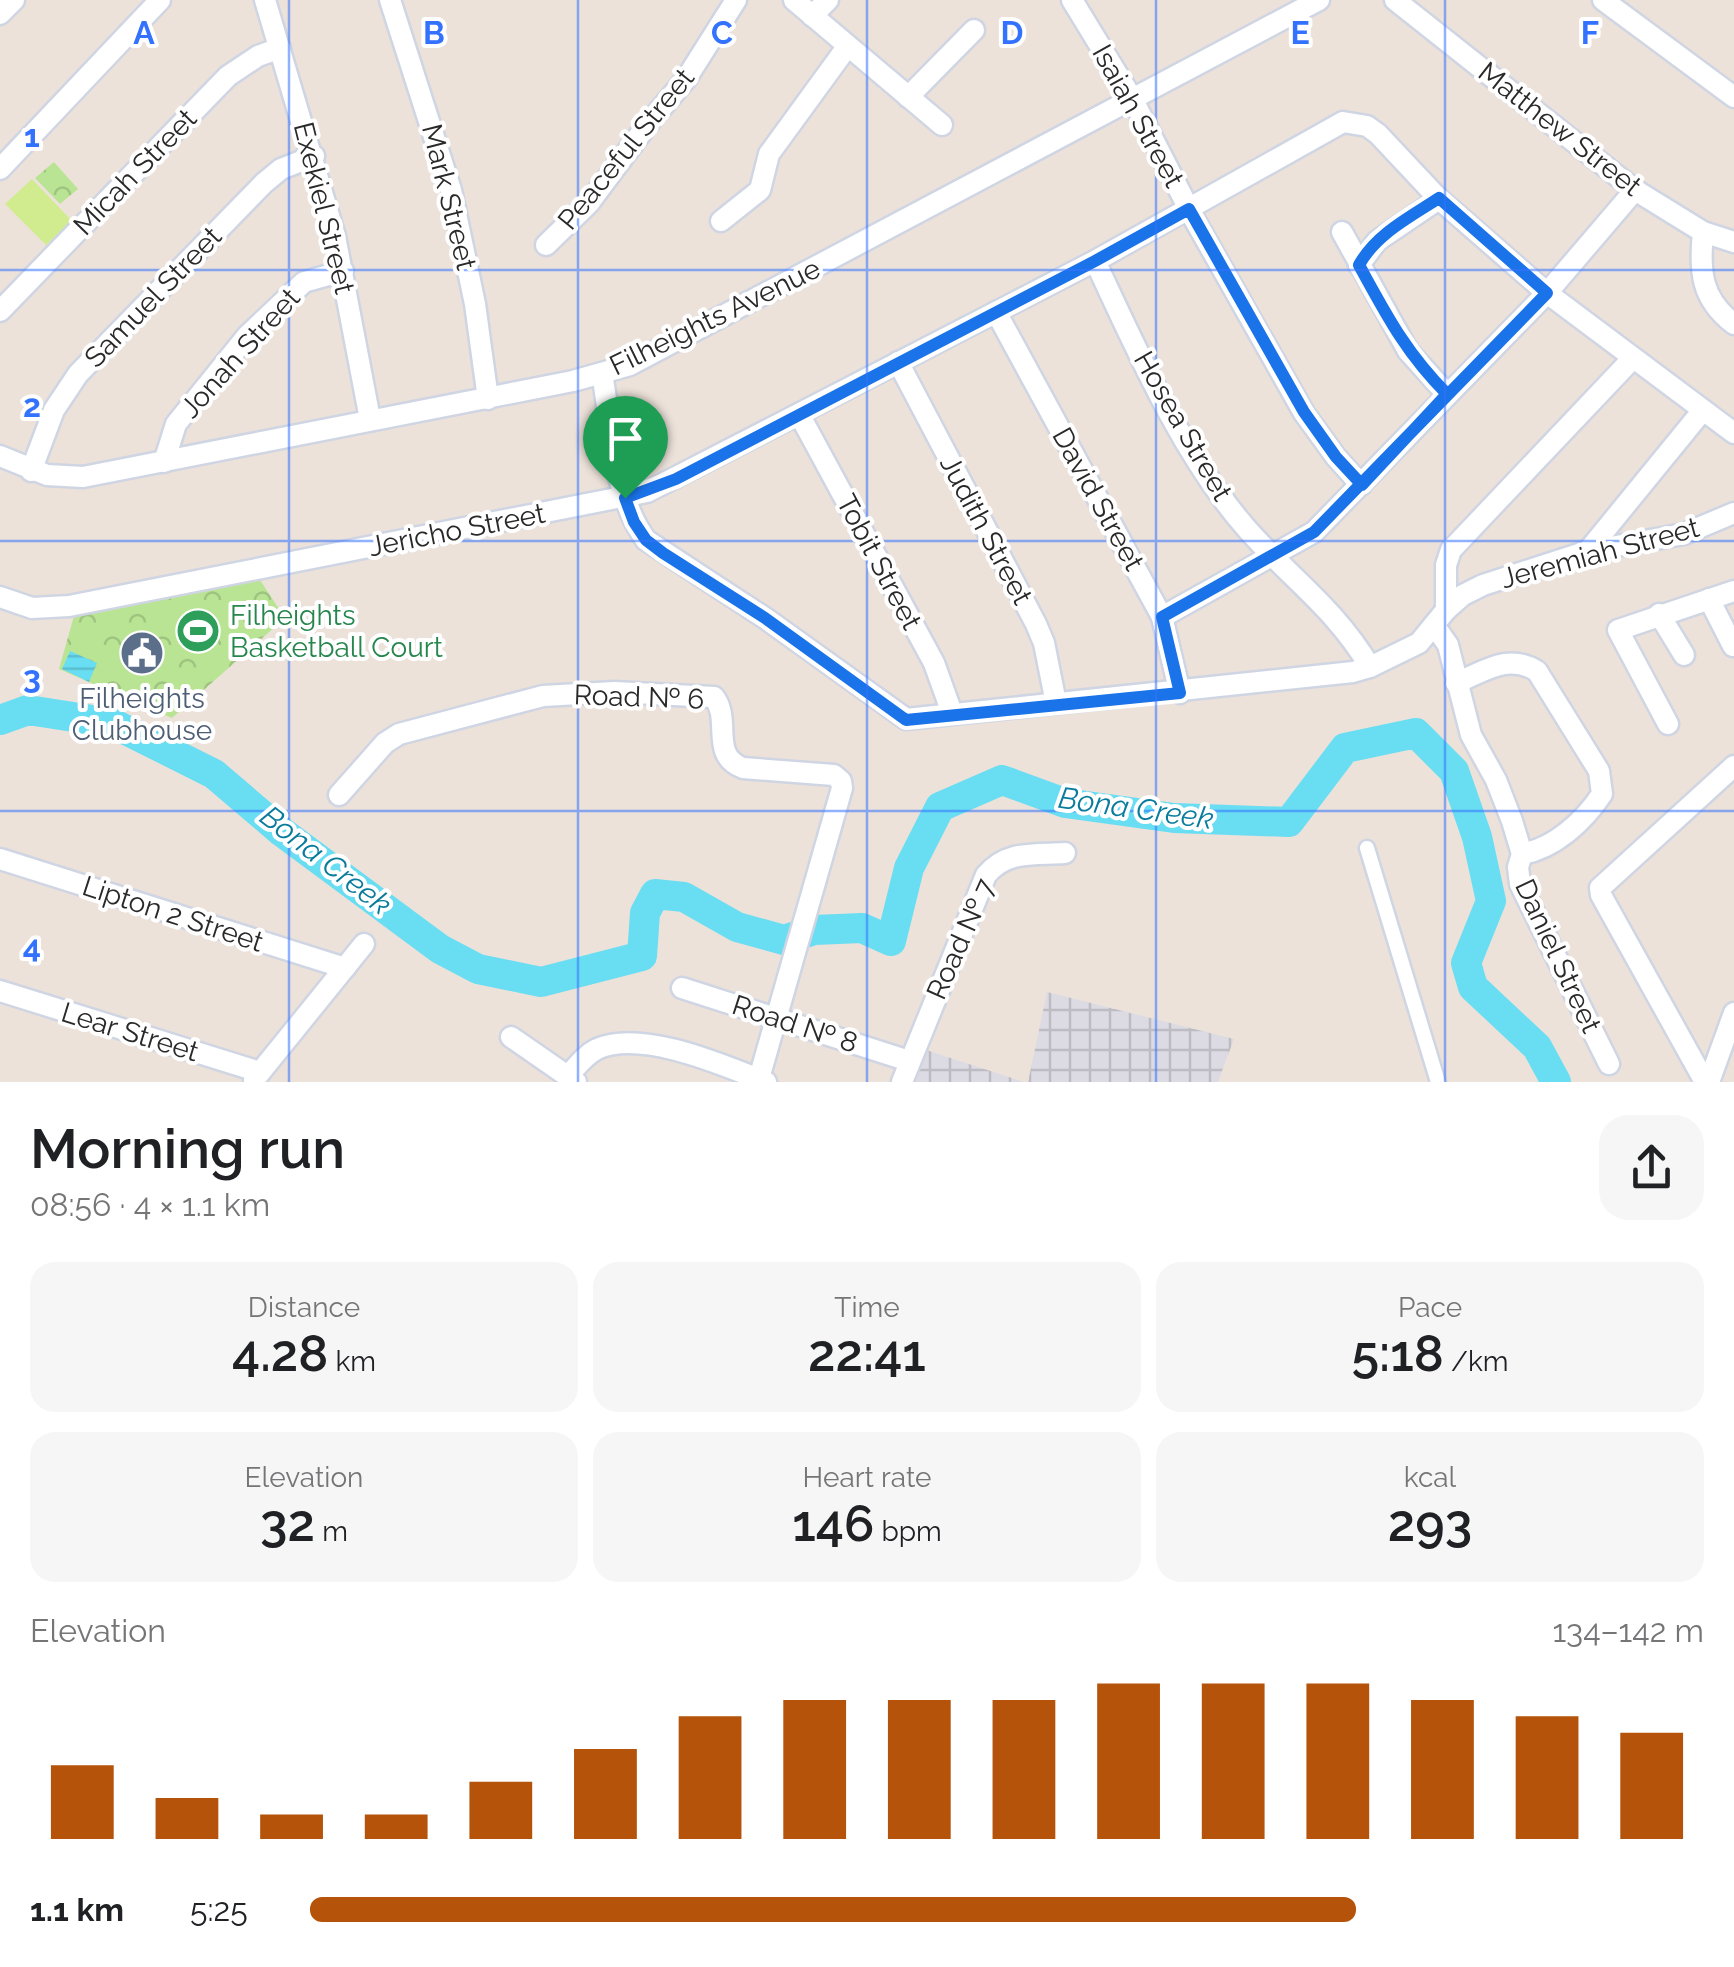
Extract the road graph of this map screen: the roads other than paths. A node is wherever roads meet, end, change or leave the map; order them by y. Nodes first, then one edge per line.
1 (14, 0) edge
2 (160, 0) edge
3 (264, 0) edge
4 (390, 0) edge
5 (736, 0) edge
6 (794, 0) edge
7 (828, 0) edge
8 (1072, 0) edge
9 (1319, 0) edge
10 (1395, 0) edge
11 (1603, 0) edge
12 (0, 14) edge
13 (812, 16) junction
14 (974, 30) dead end
15 (847, 47) junction
16 (280, 48) junction
17 (908, 96) junction
18 (1734, 98) edge
19 (1133, 100) junction
20 (942, 124) dead end
21 (314, 156) junction
22 (0, 168) edge
23 (1635, 190) junction
24 (1439, 198) junction
25 (1189, 209) junction
26 (720, 221) dead end
27 (1342, 232) dead end
28 (1703, 232) junction
29 (1734, 242) edge
30 (546, 246) dead end
31 (1095, 261) junction
32 (1359, 265) junction
33 (343, 271) junction
34 (1547, 293) junction
35 (0, 312) edge
36 (996, 312) junction
37 (1734, 324) edge
38 (1633, 358) junction
39 (898, 362) junction
40 (602, 374) junction
41 (1447, 394) junction
42 (488, 398) junction
43 (1704, 410) junction
44 (799, 414) junction
45 (370, 419) junction
46 (1734, 433) edge
47 (0, 456) edge
48 (164, 462) junction
49 (31, 471) junction
50 (1362, 485) junction
51 (625, 498) junction
52 (1734, 512) edge
53 (1588, 551) junction
54 (1274, 555) junction
55 (1734, 591) edge
56 (0, 597) edge
57 (1709, 599) junction
58 (1659, 614) junction
59 (1162, 617) junction
60 (1440, 617) junction
61 (1733, 646) edge
62 (1684, 654) dead end
63 (1370, 667) junction
64 (1456, 683) junction
65 (1180, 693) junction
66 (1056, 704) junction
67 (952, 713) junction
68 (1668, 724) dead end
69 (1734, 766) edge
70 (339, 795) dead end
71 (1367, 848) dead end
72 (1065, 854) dead end
73 (1522, 854) junction
74 (0, 859) edge
75 (364, 944) dead end
76 (345, 968) junction
77 (682, 988) dead end
78 (0, 991) edge
79 (1734, 1013) edge
80 (777, 1016) junction
81 (512, 1038) dead end
82 (908, 1061) junction
83 (1609, 1064) dead end
84 (256, 1077) edge
85 (572, 1079) edge
86 (761, 1081) edge
87 (902, 1082) edge
88 (1438, 1082) edge
89 (1707, 1082) edge

1 - 12 street
2 - 22 street
3 - 16 street, Exekiel Street
4 - 42 street, Mark Street
5 - 30 street, Peaceful Street
6 - 13 street
7 - 13 street
8 - 19 street, Isaiah Street
9 - 19 street, Filheights Avenue
10 - 23 street, Matthew Street
11 - 18 street
13 - 15 street
14 - 17 street
15 - 17 street
15 - 26 street
16 - 21 street, Exekiel Street
16 - 35 street, Micah Street
17 - 20 street
19 - 25 street, Isaiah Street
19 - 40 street, Filheights Avenue
21 - 33 street, Exekiel Street
21 - 49 street, Samuel Street
23 - 28 street, Matthew Street
23 - 34 street
24 - 25 street, Jericho Street
24 - 32 street
24 - 34 street, Jericho Street
25 - 31 street, Jericho Street
25 - 50 street, Isaiah Street
27 - 32 street
28 - 29 street, Matthew Street
28 - 37 street
31 - 36 street, Jericho Street
31 - 54 street, Hosea Street
32 - 41 street
33 - 45 street, Exekiel Street
33 - 48 street, Jonah Street
34 - 38 street, Jericho Street
34 - 41 street
36 - 39 street, Jericho Street
36 - 59 street, David Street
38 - 43 street, Jericho Street
38 - 60 street, Daniel Street
39 - 44 street, Jericho Street
39 - 66 street, Judith Street
40 - 42 street, Filheights Avenue
40 - 51 street, Jeremiah Street
41 - 50 street
42 - 45 street, Filheights Avenue
43 - 46 street, Jericho Street
43 - 53 street
44 - 51 street, Jericho Street
44 - 67 street, Tobit Street
45 - 48 street, Filheights Avenue
47 - 49 street, Filheights Avenue
48 - 49 street, Filheights Avenue
50 - 54 street
51 - 56 street, Jericho Street
51 - 67 street, Jeremiah Street
52 - 53 street, Jeremiah Street
53 - 60 street, Jeremiah Street
54 - 59 street
54 - 63 street, Hosea Street
55 - 57 street
57 - 58 street
57 - 61 street
58 - 62 street
58 - 68 street
59 - 65 street, David Street
60 - 63 street, Jeremiah Street
60 - 64 street, Daniel Street
63 - 65 street, Jeremiah Street
64 - 73 street, Daniel Street
64 - 73 street
65 - 66 street, Jeremiah Street
66 - 67 street, Jeremiah Street
69 - 89 street
70 - 80 street, Road № 6
71 - 88 street
72 - 82 street, Road № 7
73 - 83 street, Daniel Street
74 - 76 street, Lipton 2 Street
75 - 76 street
76 - 84 street
77 - 80 street, Road № 8
78 - 84 street, Lear Street
79 - 89 street
80 - 82 street, Road № 8
80 - 86 street, Road № 6
81 - 85 street
82 - 87 street, Road № 7
85 - 86 street

